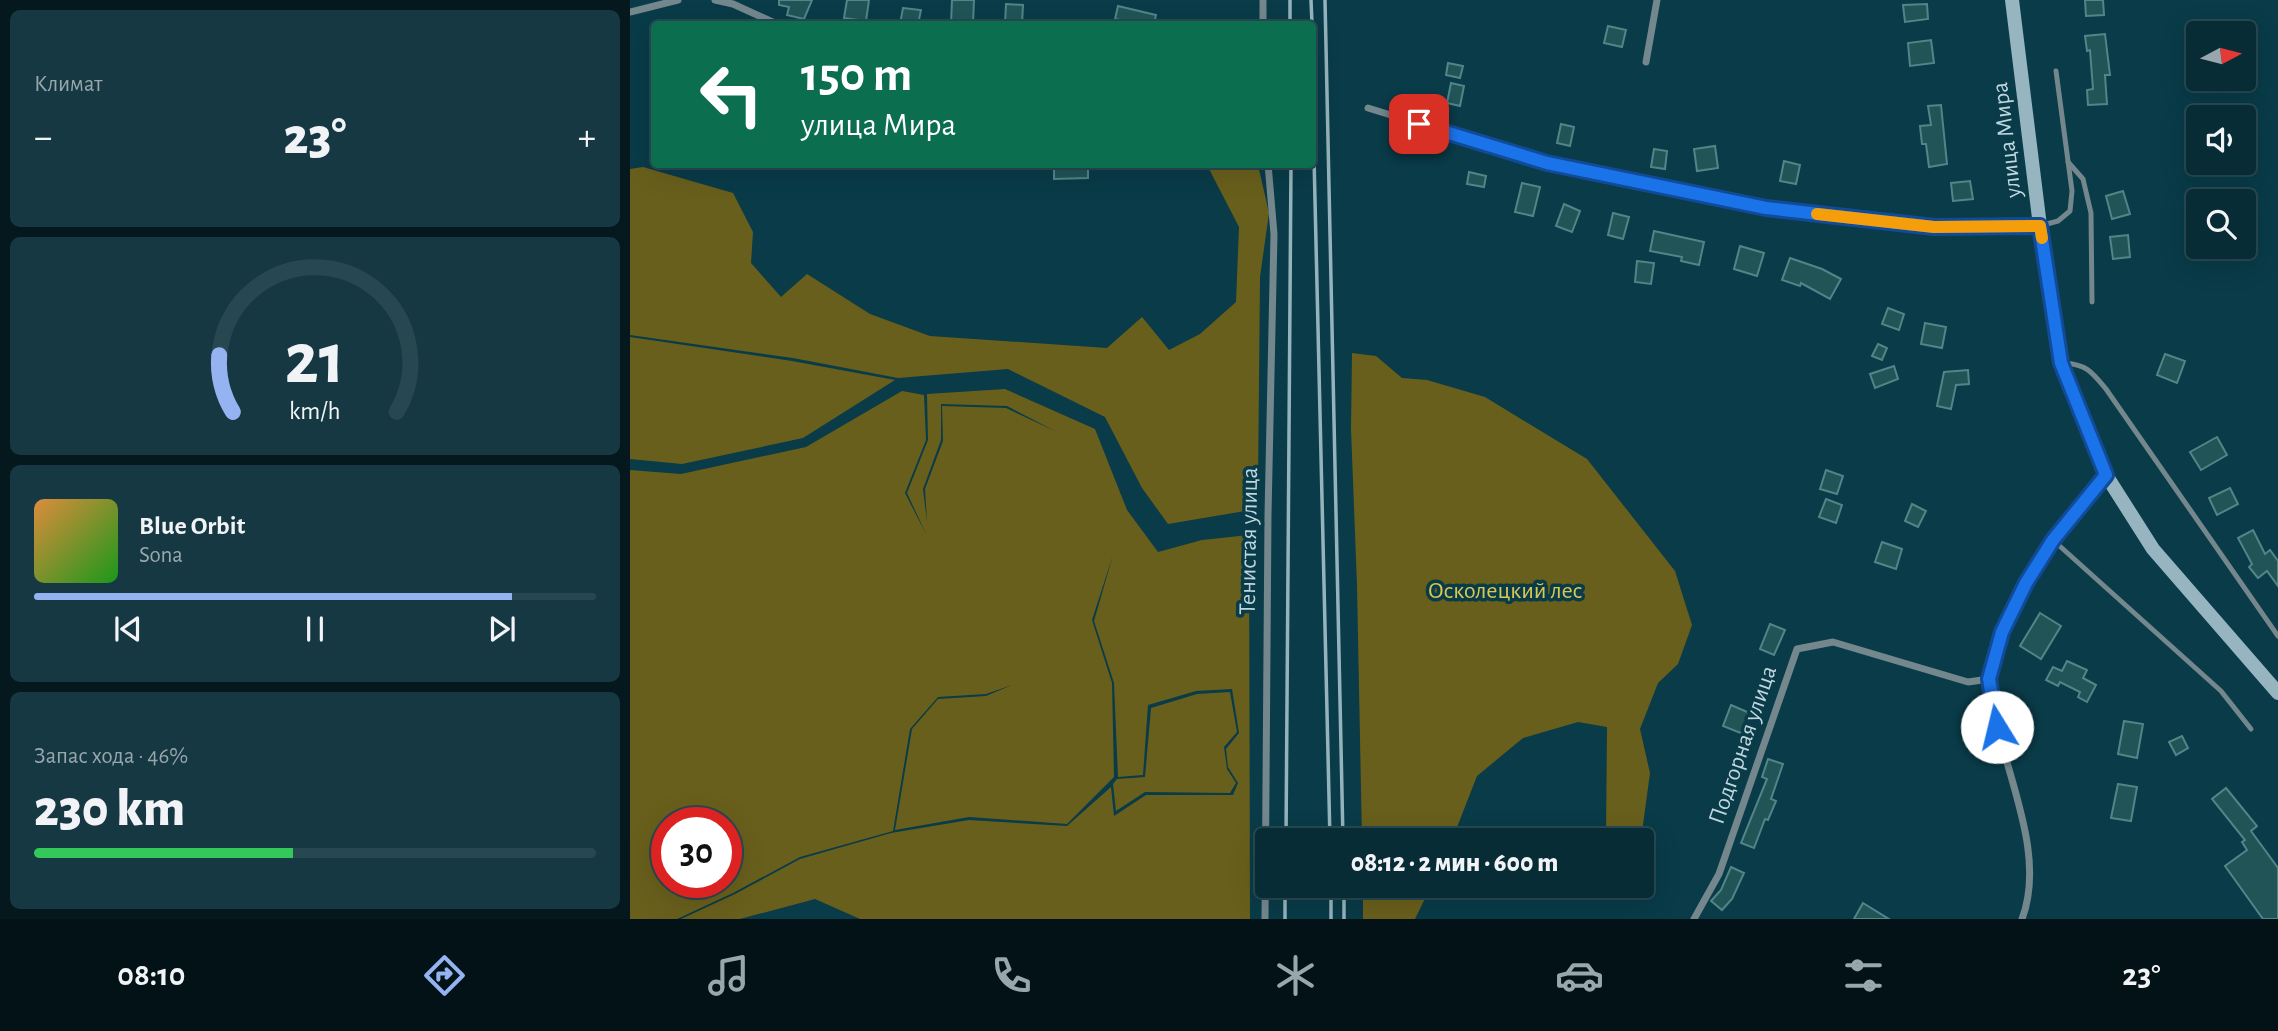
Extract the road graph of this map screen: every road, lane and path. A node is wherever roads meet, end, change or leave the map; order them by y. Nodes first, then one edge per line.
1 (678, 0) edge
2 (715, 0) edge
3 (1263, 0) edge
4 (1657, 0) edge
5 (2012, 0) edge
6 (630, 12) edge
7 (770, 21) edge
8 (1263, 21) edge
9 (1646, 62) dead end
10 (2056, 71) dead end
11 (1368, 108) dead end
12 (2068, 162) junction
13 (1268, 168) edge
14 (2040, 226) junction
15 (2092, 302) dead end
16 (2061, 363) junction
17 (2106, 475) junction
18 (2053, 540) junction
19 (2278, 636) edge
20 (1989, 679) junction
21 (2278, 693) edge
22 (2251, 729) dead end
23 (1265, 919) edge
24 (1694, 919) edge
25 (2022, 919) edge

1 - 6 street
2 - 7 street
3 - 8 street
4 - 9 street
5 - 14 main road, улица Мира
10 - 12 lane
11 - 14 street
12 - 14 lane
12 - 15 lane
13 - 23 street, Тенистая улица
14 - 16 main road, улица Мира
16 - 17 main road, улица Мира
16 - 19 lane
17 - 18 street
17 - 21 main road, улица Мира
18 - 20 street
18 - 22 lane
20 - 24 street, Подгорная улица
20 - 25 street

